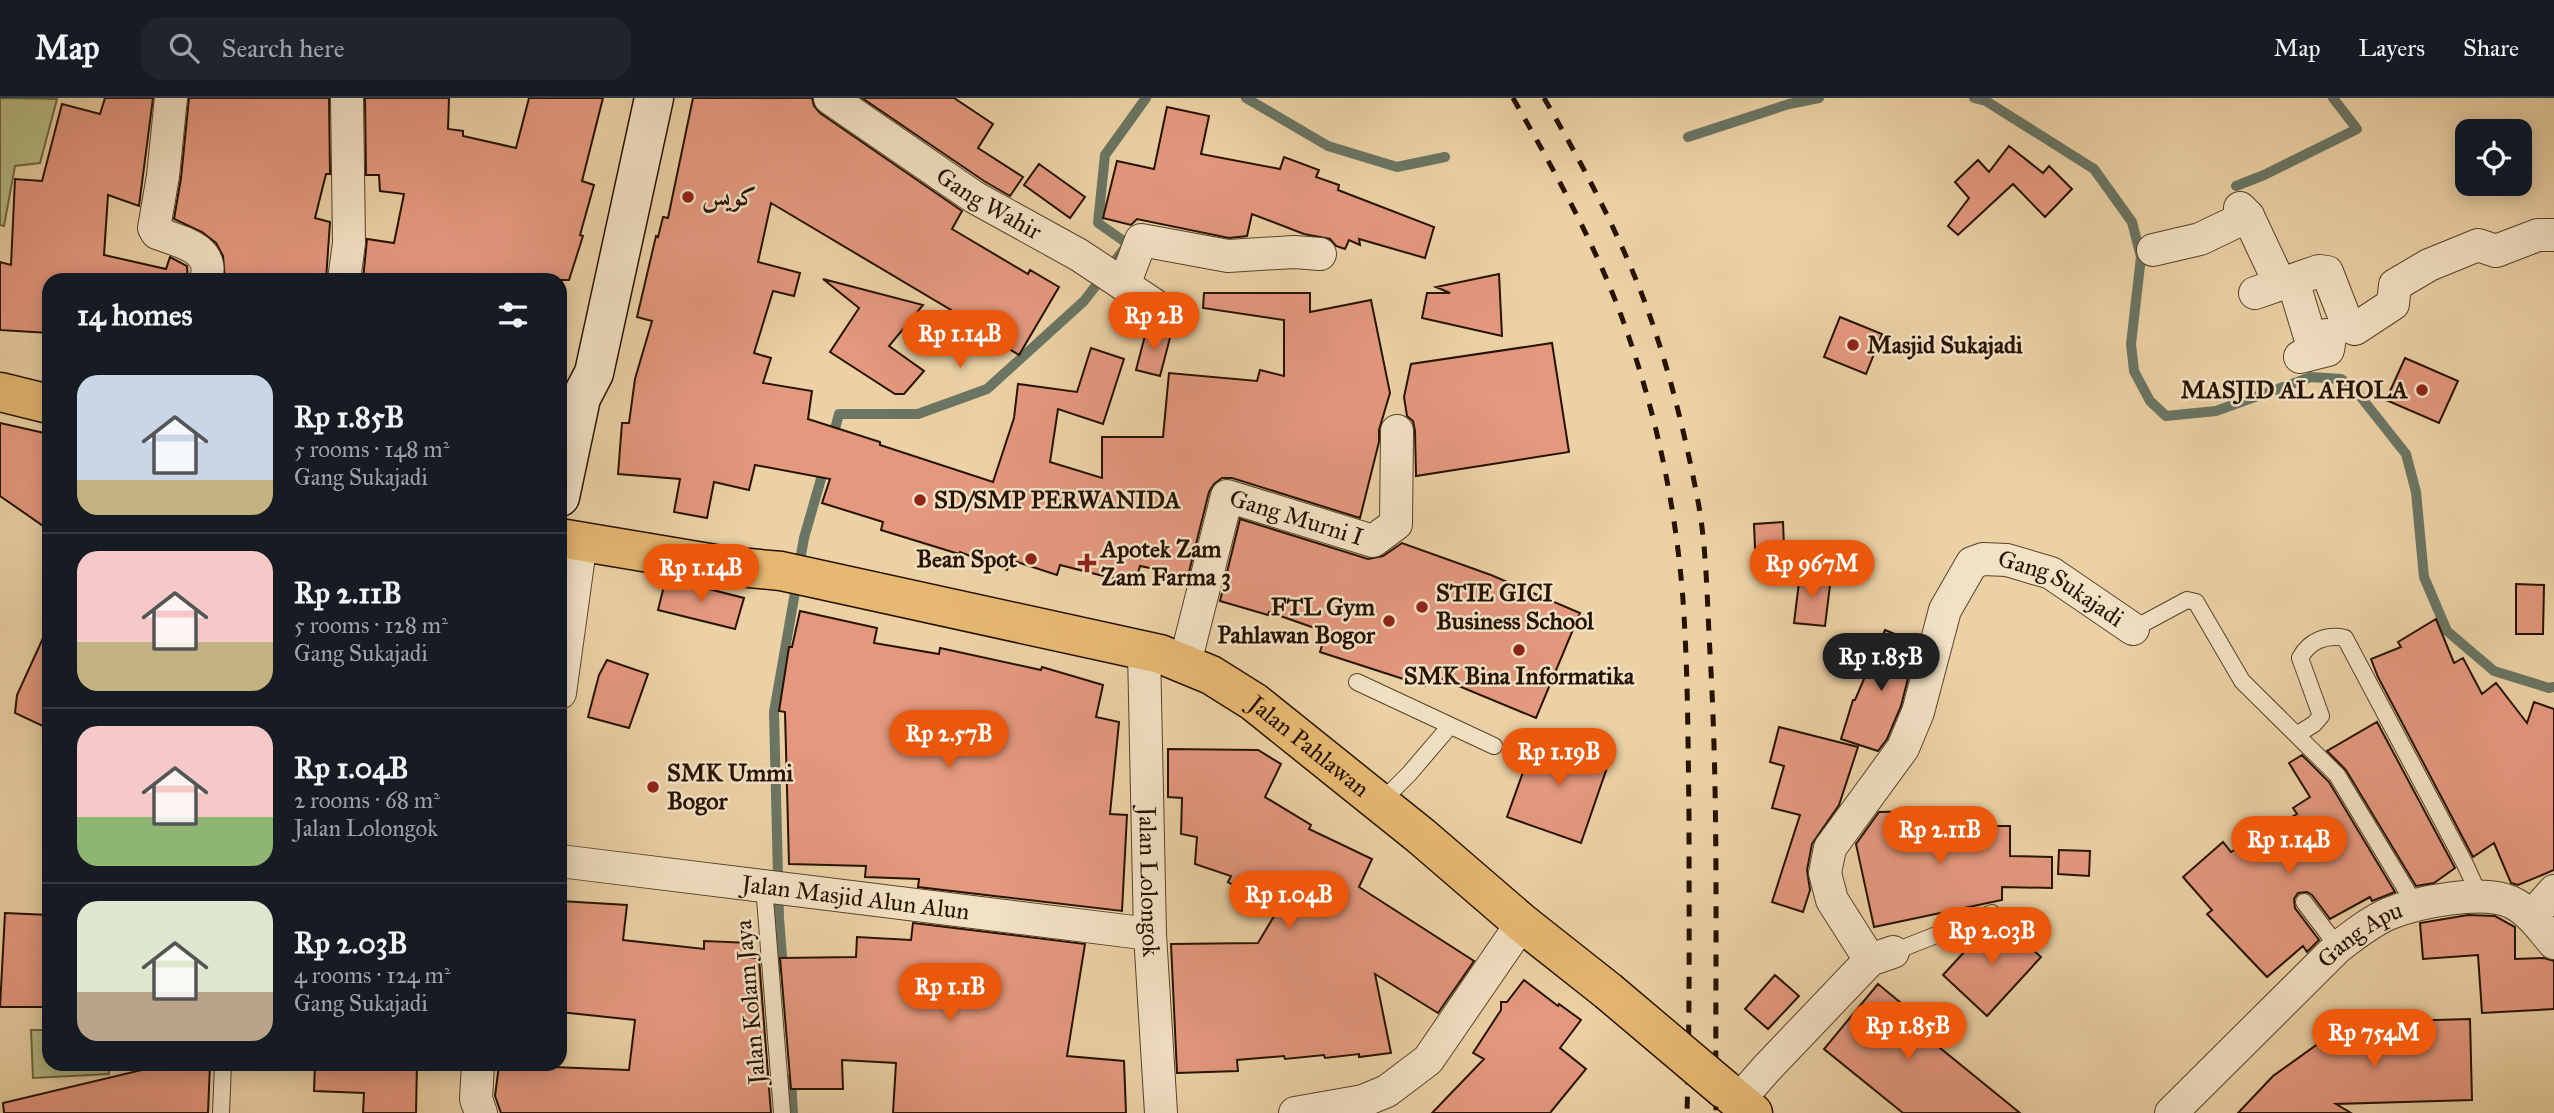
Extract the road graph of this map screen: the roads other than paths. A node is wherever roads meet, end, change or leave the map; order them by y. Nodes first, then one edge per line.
1 (171, 98) edge
2 (347, 98) edge
3 (654, 98) edge
4 (830, 98) edge
5 (2554, 235) edge
6 (2153, 250) dead end
7 (1320, 254) dead end
8 (208, 273) edge
9 (345, 273) edge
10 (1122, 284) junction
11 (2276, 286) junction
12 (1153, 304) dead end
13 (2300, 357) dead end
14 (0, 393) edge
15 (42, 402) edge
16 (1397, 431) dead end
17 (568, 526) edge
18 (567, 547) edge
19 (2133, 629) joint
20 (1144, 651) junction
21 (1185, 663) junction
22 (1357, 682) dead end
23 (1450, 726) junction
24 (2298, 734) junction
25 (1494, 746) dead end
26 (1379, 804) junction
27 (567, 862) edge
28 (774, 888) junction
29 (2554, 891) edge
30 (2480, 897) junction
31 (2304, 902) dead end
32 (2416, 906) junction
33 (1992, 913) dead end
34 (2532, 916) junction
35 (1522, 923) junction
36 (1150, 934) junction
37 (2554, 943) edge
38 (2338, 947) junction
39 (1882, 956) junction
40 (223, 1071) edge
41 (478, 1071) edge
42 (1739, 1101) edge
43 (221, 1113) edge
44 (481, 1113) edge
45 (782, 1113) edge
46 (1161, 1113) edge
47 (1295, 1113) edge
48 (2171, 1113) edge

1 - 8 street
2 - 9 street
3 - 17 main road
4 - 10 street, Gang Wahir
5 - 11 street
6 - 11 street
7 - 10 street
10 - 12 street, Gang Wahir
11 - 13 street
14 - 15 main road
16 - 21 street, Gang Murni I
17 - 18 street
17 - 20 main road, Jalan Pahlawan
19 - 24 lane
19 - 39 street, Gang Sukajadi
20 - 21 main road, Jalan Pahlawan
20 - 36 street, Jalan Lolongok
21 - 26 main road, Jalan Pahlawan
22 - 23 lane
23 - 25 lane
23 - 26 lane
24 - 30 lane
24 - 32 lane
26 - 35 main road, Jalan Pahlawan
27 - 28 street, Jalan Masjid Alun Alun
28 - 36 street, Jalan Masjid Alun Alun
28 - 45 lane, Jalan Kolam Jaya
29 - 34 street
30 - 32 street, Gang Apu
30 - 34 street, Gang Apu
31 - 38 lane
32 - 38 street, Gang Apu
33 - 39 lane
34 - 37 street, Gang Apu
35 - 42 main road, Jalan Pahlawan, bridge
35 - 47 street
36 - 46 street, Jalan Lolongok
38 - 48 street, Gang Apu
39 - 42 street
40 - 43 lane
41 - 44 street

